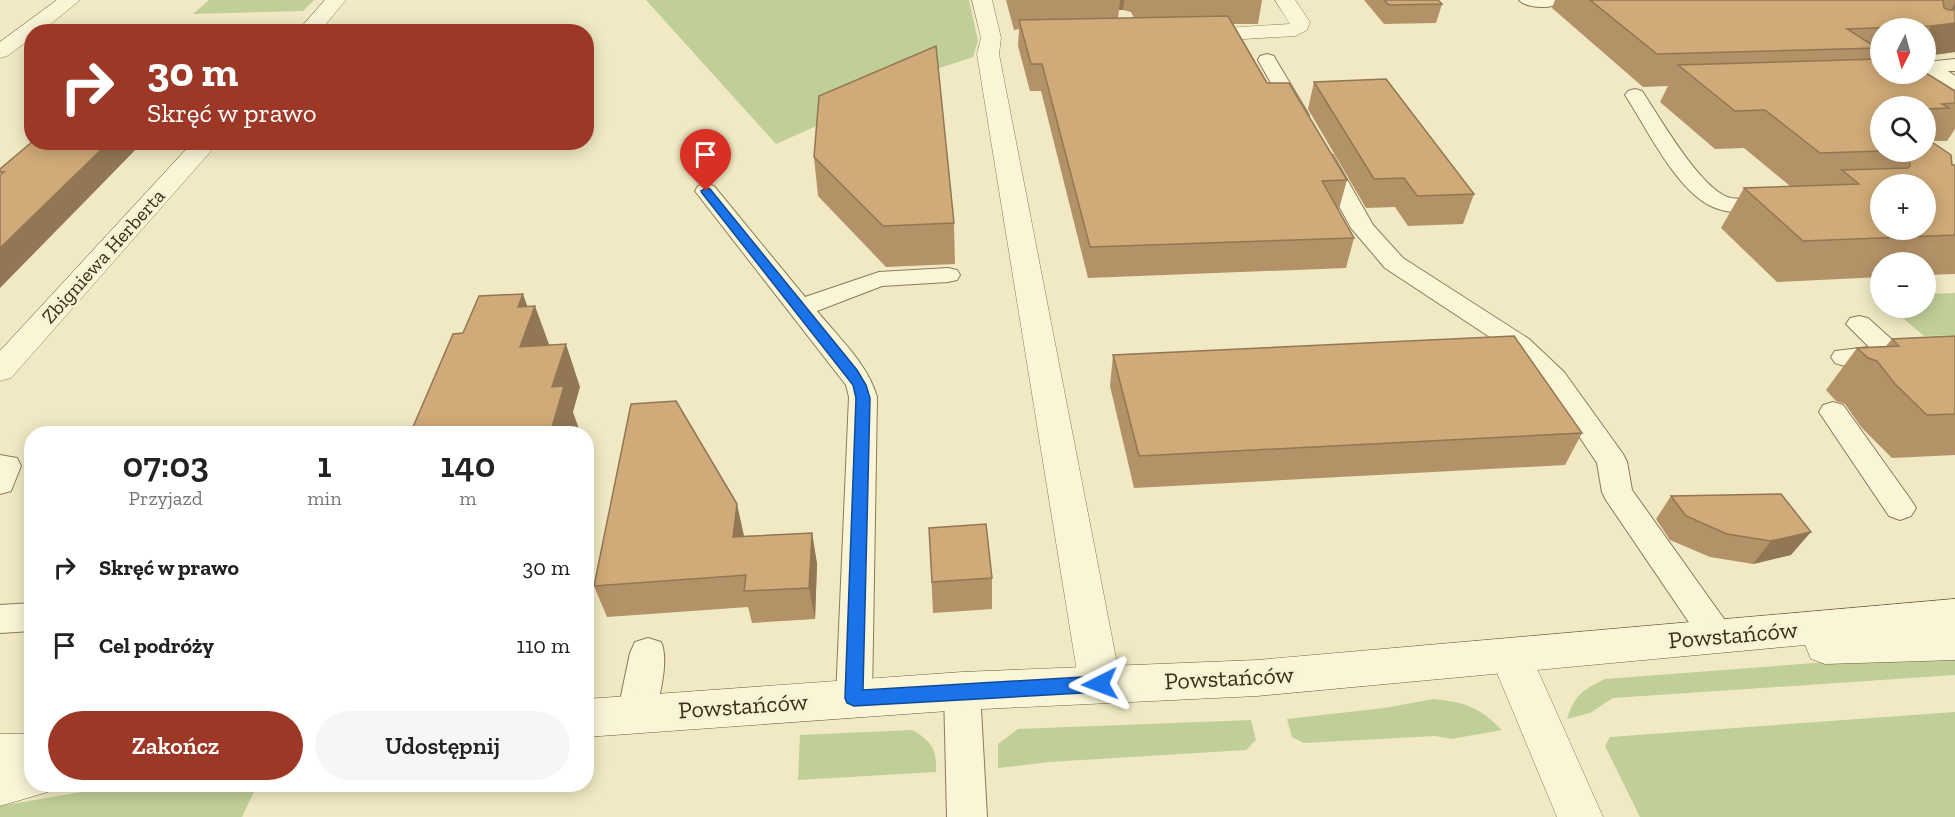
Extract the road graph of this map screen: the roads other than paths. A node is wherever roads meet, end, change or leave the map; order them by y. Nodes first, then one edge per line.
1 (70, 0) edge
2 (336, 0) edge
3 (982, 0) edge
4 (1285, 0) edge
5 (1527, 0) edge
6 (1551, 2) dead end
7 (38, 24) edge
8 (315, 24) edge
9 (24, 34) edge
10 (1174, 36) edge
11 (0, 52) edge
12 (1267, 60) dead end
13 (1955, 65) edge
14 (1955, 84) edge
15 (1659, 94) dead end
16 (200, 150) edge
17 (706, 191) dead end
18 (1792, 202) edge
19 (948, 275) dead end
20 (800, 308) junction
21 (1859, 324) dead end
22 (1955, 352) edge
23 (1893, 355) junction
24 (1845, 357) dead end
25 (0, 371) edge
26 (1833, 412) dead end
27 (0, 466) edge
28 (0, 483) edge
29 (1900, 508) dead end
30 (1955, 615) edge
31 (24, 618) edge
32 (0, 619) edge
33 (1717, 636) junction
34 (1955, 643) edge
35 (648, 653) dead end
36 (1511, 656) junction
37 (1100, 684) junction
38 (962, 691) junction
39 (854, 698) junction
40 (636, 714) junction
41 (594, 717) edge
42 (0, 754) edge
43 (24, 754) edge
44 (24, 779) edge
45 (0, 785) edge
46 (967, 817) edge
47 (1580, 817) edge

1 - 7 street
2 - 8 street
3 - 37 street
4 - 10 street
5 - 6 lane
9 - 11 street
12 - 33 lane
13 - 14 lane
15 - 18 lane
16 - 25 street, Zbigniewa Herberta
17 - 20 lane
19 - 20 lane
20 - 39 lane
21 - 23 lane
22 - 23 lane
23 - 24 lane
26 - 29 lane
27 - 28 lane
30 - 33 street, Powstańców
31 - 32 lane
33 - 36 street, Powstańców
34 - 36 street, Powstańców
35 - 40 lane
36 - 37 street, Powstańców
36 - 47 street
37 - 38 street, Powstańców
38 - 39 street, Powstańców
38 - 46 lane
39 - 40 street, Powstańców
40 - 41 street, Powstańców
42 - 43 street
44 - 45 street

